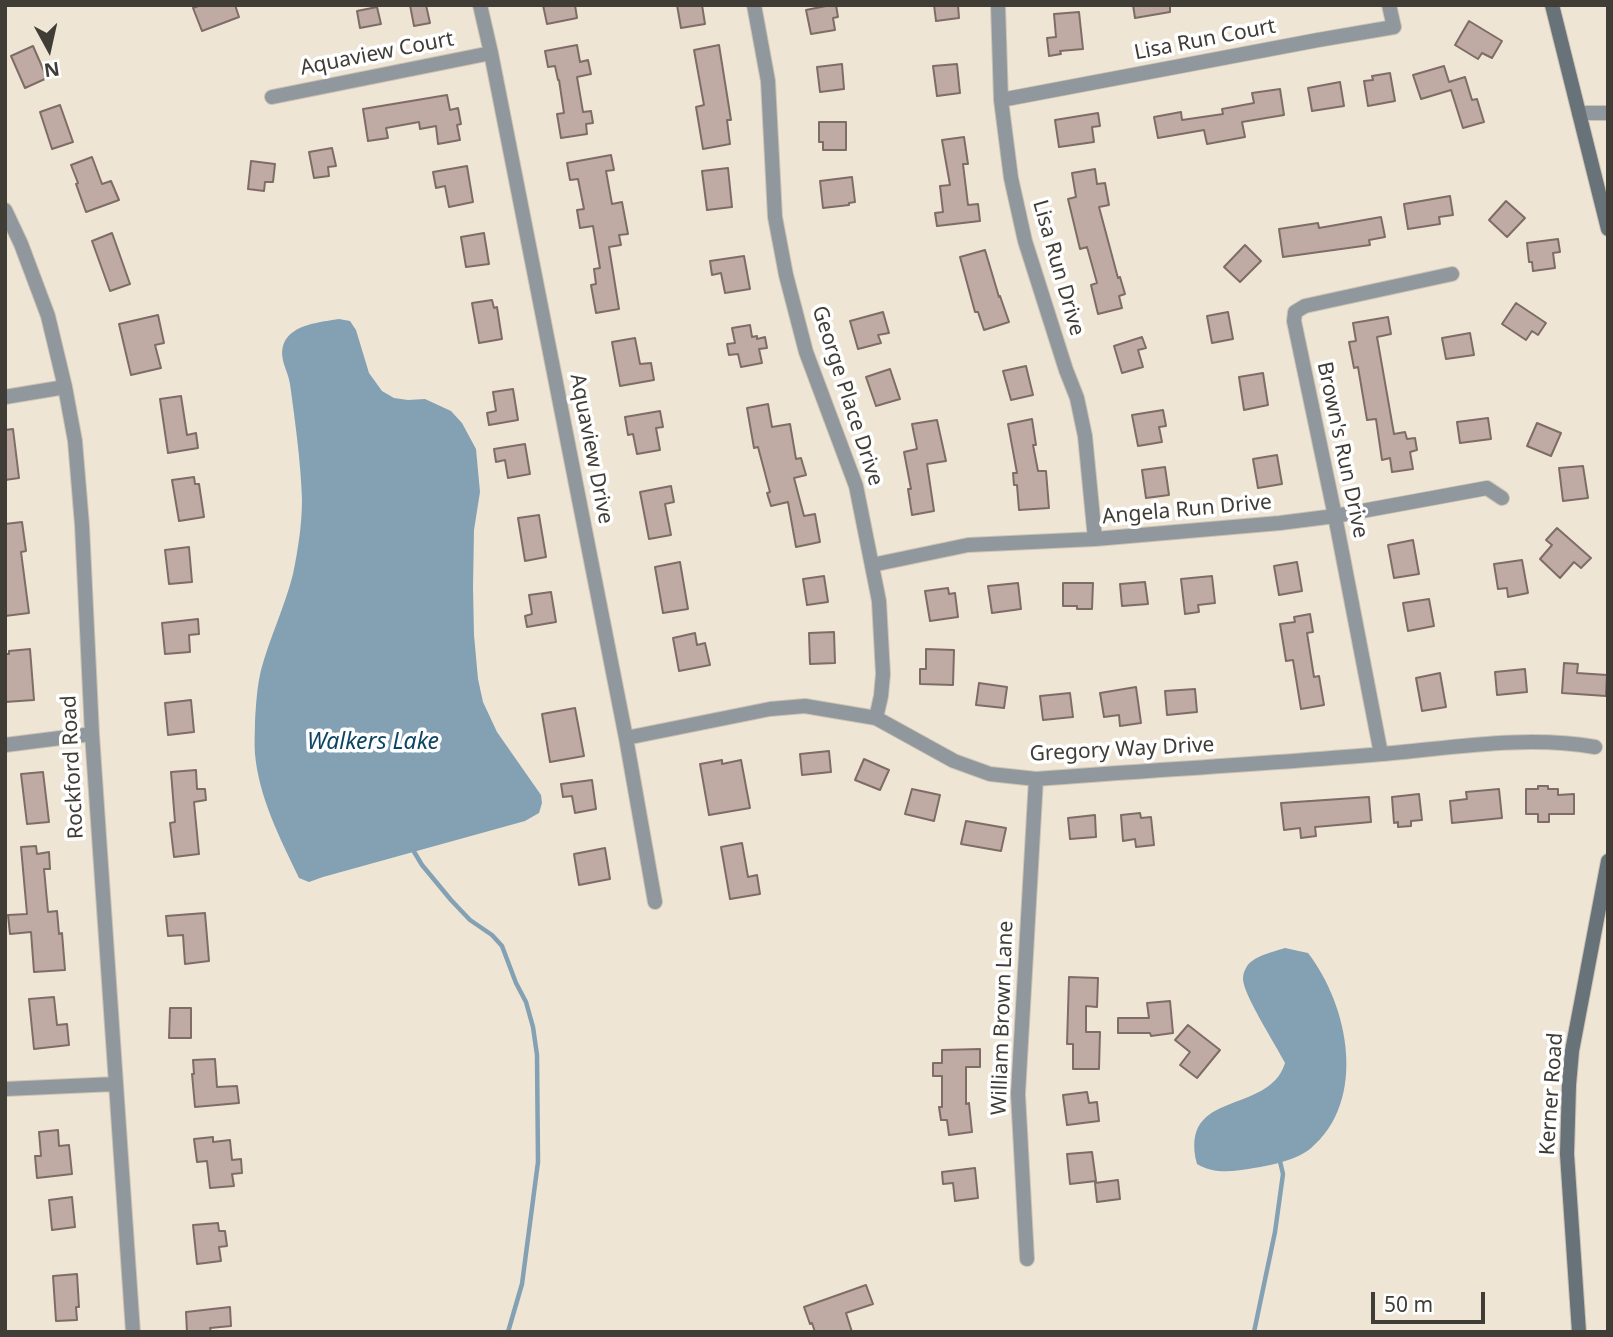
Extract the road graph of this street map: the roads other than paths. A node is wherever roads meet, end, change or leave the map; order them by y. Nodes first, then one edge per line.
1 (480, 5) edge
2 (754, 5) edge
3 (998, 5) edge
4 (1390, 5) edge
5 (1552, 5) edge
6 (491, 53) junction
7 (272, 97) dead end
8 (1001, 100) junction
9 (1579, 113) junction
10 (1608, 113) edge
11 (5, 210) edge
12 (1608, 229) edge
13 (1452, 274) dead end
14 (65, 387) junction
15 (5, 397) edge
16 (1502, 498) dead end
17 (1335, 516) junction
18 (1095, 540) junction
19 (872, 565) junction
20 (876, 718) junction
21 (92, 734) junction
22 (626, 738) junction
23 (5, 745) edge
24 (1595, 747) dead end
25 (1381, 754) junction
26 (1036, 779) junction
27 (1608, 861) edge
28 (655, 902) dead end
29 (115, 1084) junction
30 (5, 1089) edge
31 (1027, 1259) dead end
32 (133, 1332) edge
33 (1579, 1332) edge

1 - 6 street, Aquaview Drive
2 - 19 street, George Place Drive
3 - 8 street, Lisa Run Drive
4 - 8 street, Lisa Run Court
5 - 9 street
6 - 7 street, Aquaview Court
6 - 22 street, Aquaview Drive
8 - 18 street, Lisa Run Drive
9 - 10 street
9 - 12 street
11 - 14 street, Rockford Road
13 - 17 street, Brown's Run Drive
14 - 15 street
14 - 21 street, Rockford Road
16 - 17 street, Angela Run Drive
17 - 18 street, Angela Run Drive
17 - 25 street, Brown's Run Drive
18 - 19 street, Angela Run Drive
19 - 20 street, George Place Drive
20 - 22 street, Gregory Way Drive
20 - 26 street, Gregory Way Drive
21 - 23 street
21 - 29 street, Rockford Road
22 - 28 street, Aquaview Drive
24 - 25 street, Gregory Way Drive
25 - 26 street, Gregory Way Drive
26 - 31 street, William Brown Lane
27 - 33 street, Kerner Road
29 - 30 street
29 - 32 street, Rockford Road

